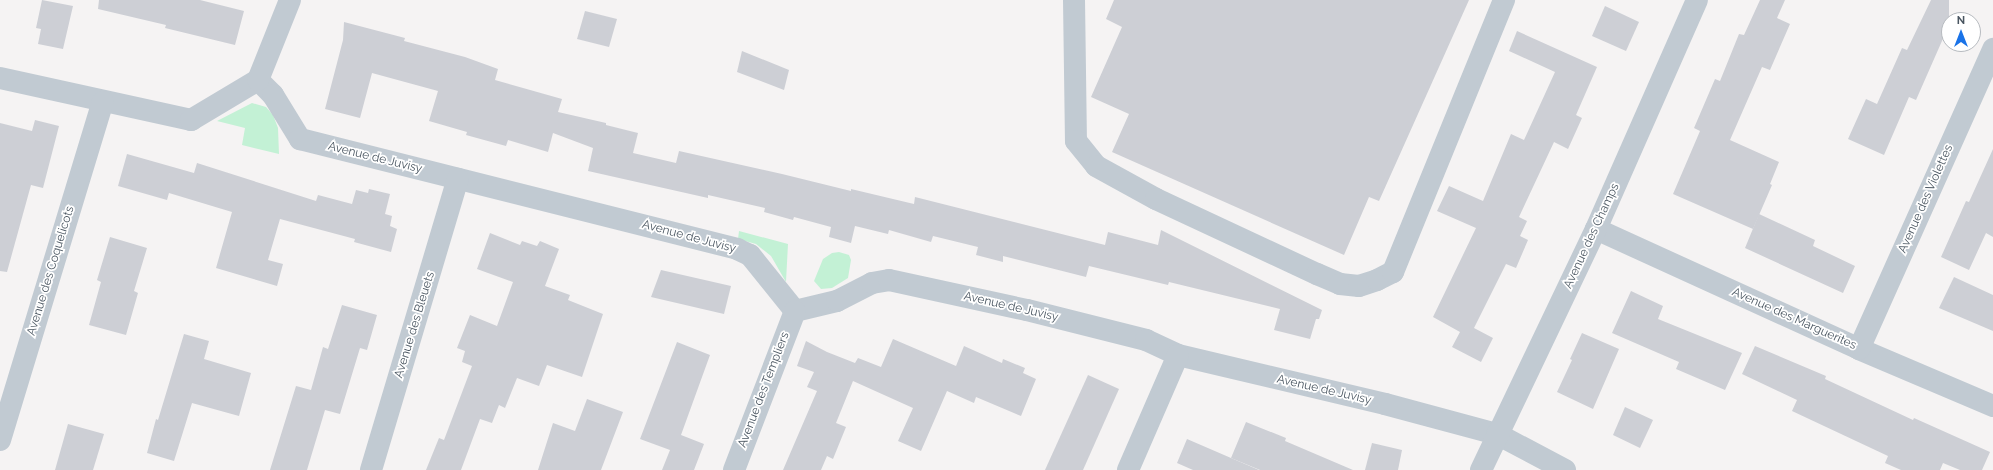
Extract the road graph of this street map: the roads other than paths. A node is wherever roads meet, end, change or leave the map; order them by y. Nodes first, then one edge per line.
1 (290, 0) edge
2 (1074, 0) edge
3 (1504, 0) edge
4 (1697, 0) edge
5 (1993, 49) edge
6 (0, 78) edge
7 (258, 80) junction
8 (103, 102) junction
9 (458, 179) junction
10 (1596, 229) junction
11 (795, 311) junction
12 (1859, 349) junction
13 (1178, 355) junction
14 (1993, 406) edge
15 (1497, 434) junction
16 (0, 440) edge
17 (371, 470) edge
18 (734, 470) edge
19 (1128, 470) edge
20 (1481, 470) edge
21 (1565, 470) edge

1 - 7 street
2 - 3 street
4 - 10 street, Avenue des Champs
5 - 12 street, Avenue des Violettes
6 - 8 street
7 - 8 street
7 - 9 street, Avenue de Juvisy
8 - 16 street, Avenue des Coquelicots
9 - 11 street, Avenue de Juvisy
9 - 17 street, Avenue des Bleuets
10 - 12 street, Avenue des Marguerites
10 - 15 street, Avenue des Champs
11 - 13 street, Avenue de Juvisy
11 - 18 street, Avenue des Templiers
12 - 14 street, Avenue des Marguerites
13 - 15 street, Avenue de Juvisy
13 - 19 street
15 - 20 street, Avenue des Champs
15 - 21 street, Avenue de Juvisy

